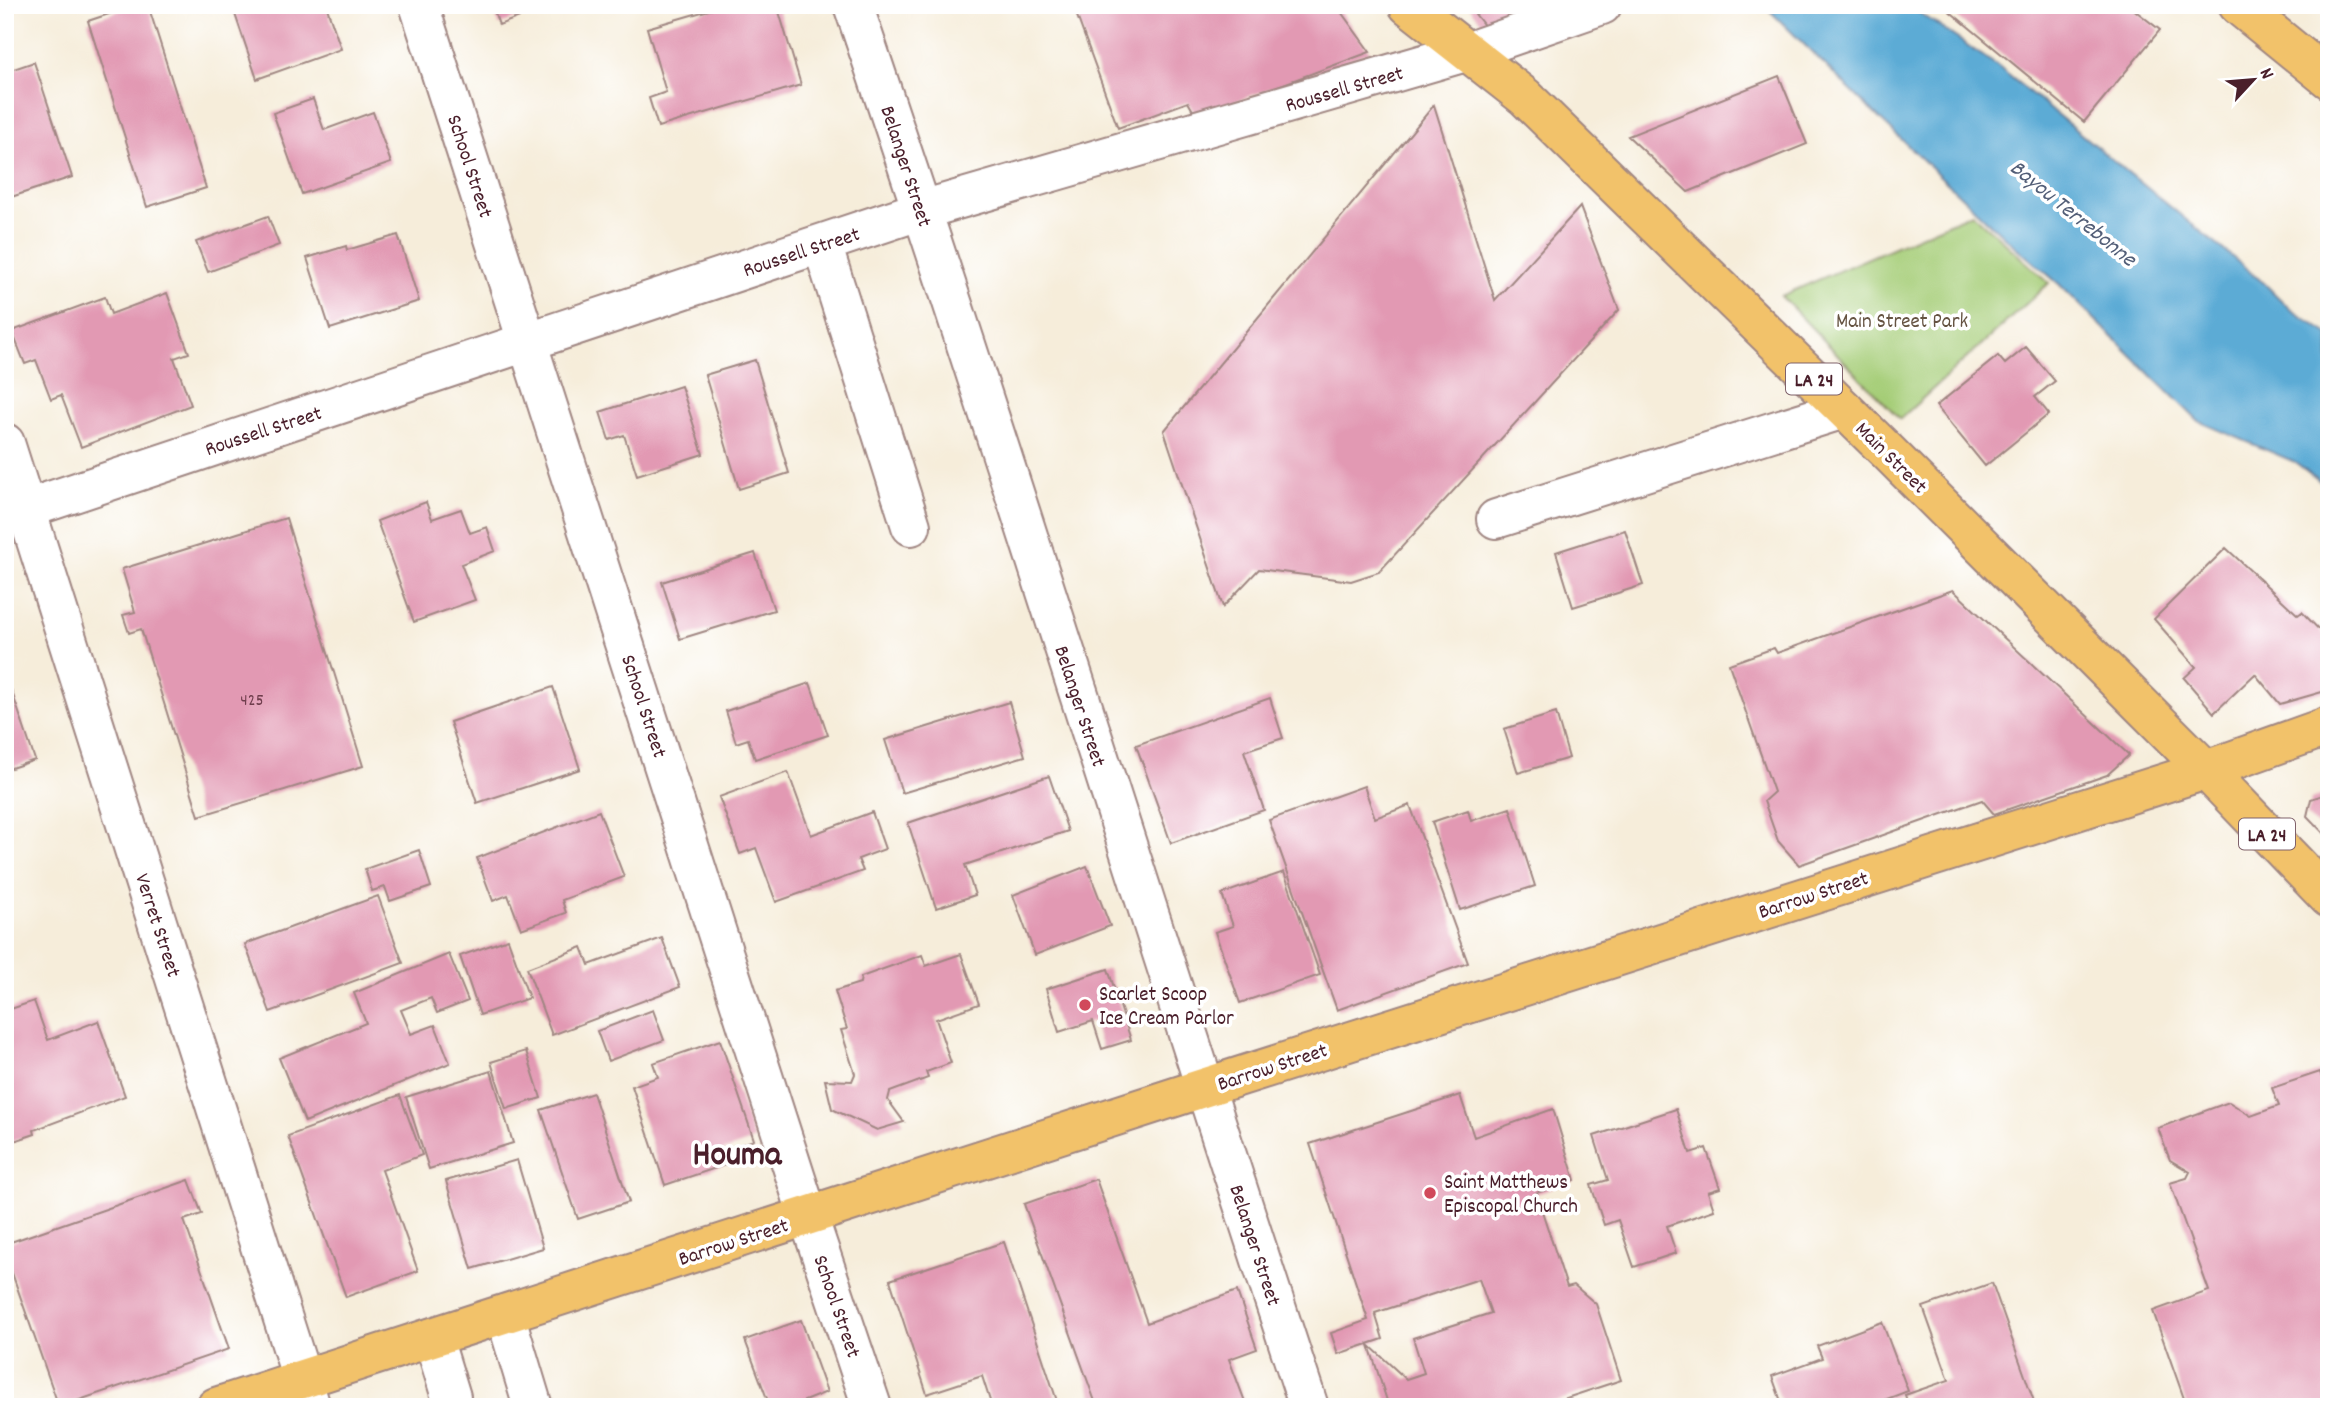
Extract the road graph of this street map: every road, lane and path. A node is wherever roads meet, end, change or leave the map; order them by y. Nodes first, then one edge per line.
1 (419, 5) edge
2 (853, 5) edge
3 (1408, 5) edge
4 (1602, 5) edge
5 (2238, 5) edge
6 (1469, 51) junction
7 (2329, 79) edge
8 (922, 210) junction
9 (822, 244) junction
10 (528, 341) junction
11 (1844, 409) junction
12 (5, 443) edge
13 (16, 512) edge
14 (1496, 519) dead end
15 (911, 526) dead end
16 (2329, 726) edge
17 (2206, 769) junction
18 (2329, 898) edge
19 (1203, 1088) junction
20 (808, 1216) junction
21 (505, 1314) junction
22 (433, 1338) junction
23 (307, 1393) edge
24 (216, 1407) edge
25 (449, 1407) edge
26 (533, 1407) edge
27 (872, 1407) edge
28 (1309, 1407) edge

1 - 10 street, School Street
2 - 8 street, Belanger Street
3 - 6 main road, Main Street / LA 24
4 - 6 street, Roussell Street
5 - 7 main road
6 - 8 street, Roussell Street
6 - 11 main road, Main Street / LA 24
8 - 9 street, Roussell Street
8 - 19 street, Belanger Street
9 - 10 street, Roussell Street
9 - 15 street
10 - 13 street, Roussell Street
10 - 20 street, School Street
11 - 14 street
11 - 17 main road, Main Street / LA 24
12 - 13 street, Verret Street
13 - 23 street, Verret Street
16 - 17 main road, Barrow Street
17 - 18 main road, Main Street / LA 24
17 - 19 main road, Barrow Street
19 - 20 main road, Barrow Street
19 - 28 street, Belanger Street
20 - 21 main road, Barrow Street
20 - 27 street, School Street
21 - 22 main road, Barrow Street
21 - 26 street
22 - 23 main road, Barrow Street
22 - 25 street
23 - 24 main road, Barrow Street

